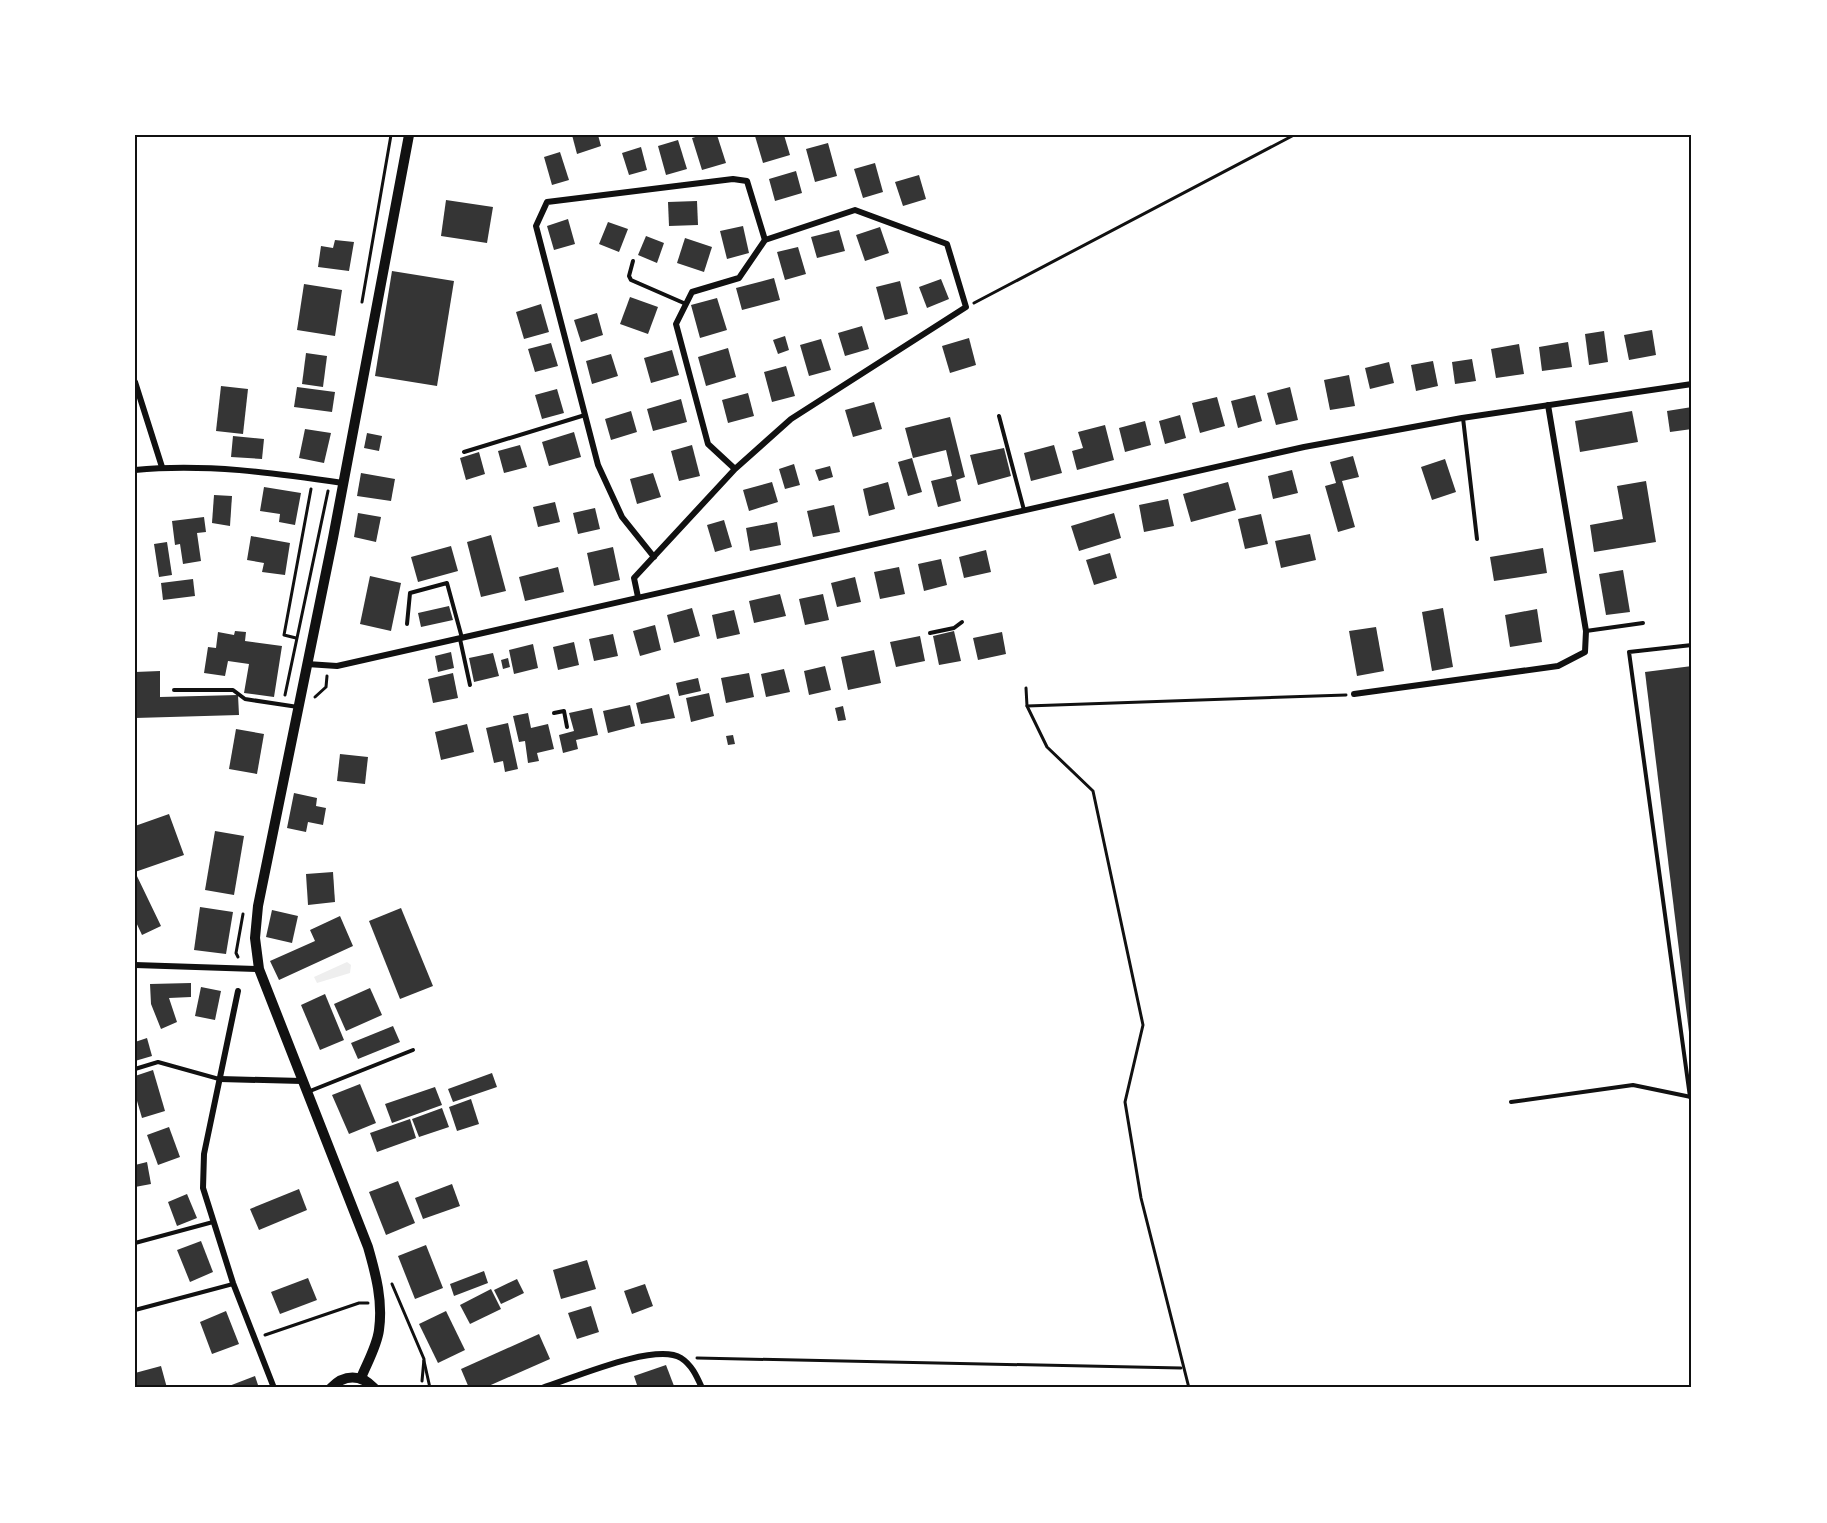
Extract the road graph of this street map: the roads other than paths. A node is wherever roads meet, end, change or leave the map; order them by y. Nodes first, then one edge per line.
1 (409, 135) edge
2 (765, 240) junction
3 (633, 261) dead end
4 (686, 304) junction
5 (135, 382) edge
6 (1692, 384) edge
7 (1548, 405) junction
8 (585, 415) junction
9 (999, 416) dead end
10 (1462, 418) junction
11 (464, 452) dead end
12 (162, 467) junction
13 (735, 469) junction
14 (135, 470) edge
15 (338, 482) junction
16 (1024, 510) junction
17 (1477, 539) dead end
18 (654, 557) junction
19 (638, 597) junction
20 (962, 622) dead end
21 (1643, 623) dead end
22 (407, 624) dead end
23 (1586, 631) junction
24 (930, 633) dead end
25 (461, 638) junction
26 (1692, 645) edge
27 (307, 664) junction
28 (470, 685) dead end
29 (174, 690) dead end
30 (1354, 694) road end
31 (298, 707) junction
32 (554, 713) dead end
33 (567, 727) dead end
34 (135, 965) edge
35 (259, 969) junction
36 (237, 991) dead end
37 (413, 1050) dead end
38 (135, 1069) edge
39 (220, 1079) junction
40 (302, 1081) junction
41 (306, 1092) junction
42 (1691, 1097) edge
43 (1511, 1102) dead end
44 (213, 1222) junction
45 (135, 1242) edge
46 (233, 1283) junction
47 (135, 1310) edge
48 (361, 1378) junction
49 (274, 1388) edge
50 (331, 1388) edge
51 (374, 1388) edge
52 (542, 1388) edge
53 (702, 1388) edge

1 - 15 main road
2 - 4 street
2 - 8 street
2 - 13 street
3 - 4 lane
4 - 13 street
5 - 12 street
6 - 7 street
7 - 10 street
7 - 23 street
8 - 11 lane
8 - 18 street
9 - 16 lane
10 - 16 street
10 - 17 lane
12 - 14 street
12 - 15 street
13 - 18 street
15 - 27 main road
16 - 19 street
18 - 19 street
19 - 25 street
20 - 24 lane
21 - 23 lane
22 - 25 lane
23 - 30 street
25 - 27 street
25 - 28 lane
26 - 42 lane
27 - 31 main road
29 - 31 lane
31 - 35 main road
32 - 33 lane
34 - 35 street
35 - 40 main road
36 - 39 street
37 - 41 lane
38 - 39 lane
39 - 40 street
39 - 44 street
40 - 41 main road
41 - 48 main road
42 - 43 lane
44 - 45 lane
44 - 46 street
46 - 47 lane
46 - 49 street
48 - 50 main road
48 - 51 main road
52 - 53 street

